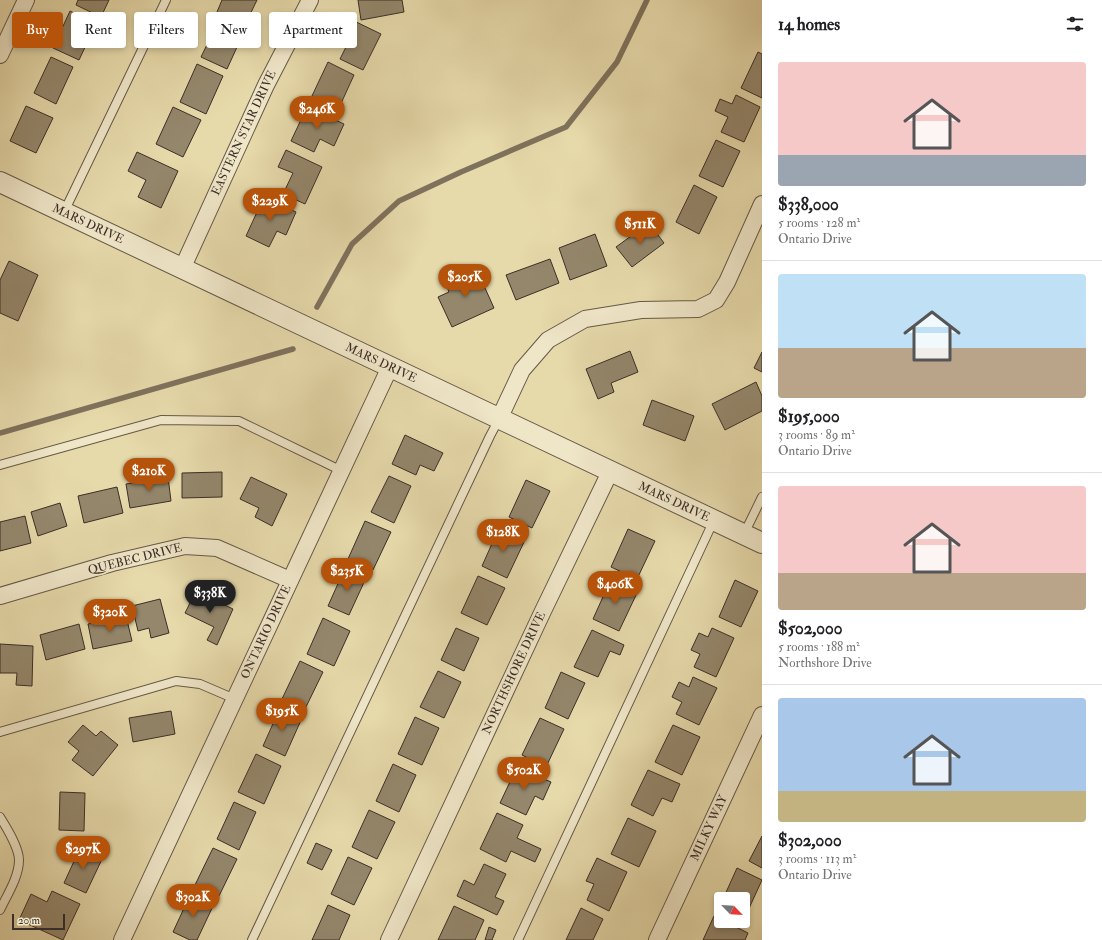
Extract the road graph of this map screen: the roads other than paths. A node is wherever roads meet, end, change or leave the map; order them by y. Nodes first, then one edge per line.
1 (26, 0) edge
2 (166, 0) edge
3 (310, 0) edge
4 (0, 55) edge
5 (0, 182) edge
6 (762, 204) edge
7 (64, 212) junction
8 (182, 269) junction
9 (390, 367) junction
10 (499, 419) junction
11 (0, 465) edge
12 (342, 471) junction
13 (610, 472) junction
14 (762, 497) edge
15 (714, 520) junction
16 (744, 535) junction
17 (762, 543) edge
18 (290, 580) junction
19 (0, 596) edge
20 (235, 699) junction
21 (762, 715) edge
22 (0, 732) edge
23 (0, 817) edge
24 (0, 910) edge
25 (122, 940) edge
26 (252, 940) edge
27 (389, 940) edge
28 (518, 940) edge
29 (657, 940) edge

1 - 4 street
2 - 7 lane
3 - 8 street, EASTERN STAR DRIVE
5 - 7 street, MARS DRIVE
6 - 10 street
7 - 8 street, MARS DRIVE
8 - 9 street, MARS DRIVE
9 - 10 street, MARS DRIVE
9 - 12 street, ONTARIO DRIVE
10 - 13 street, MARS DRIVE
10 - 26 lane
11 - 12 lane
12 - 18 street, ONTARIO DRIVE
13 - 15 street, MARS DRIVE
13 - 27 street, NORTHSHORE DRIVE
14 - 16 lane
15 - 16 street, MARS DRIVE
15 - 28 lane
16 - 17 street, MARS DRIVE
18 - 19 street, QUEBEC DRIVE
18 - 20 street, ONTARIO DRIVE
20 - 22 lane
20 - 25 street, ONTARIO DRIVE
21 - 29 street, MILKY WAY
23 - 24 lane

